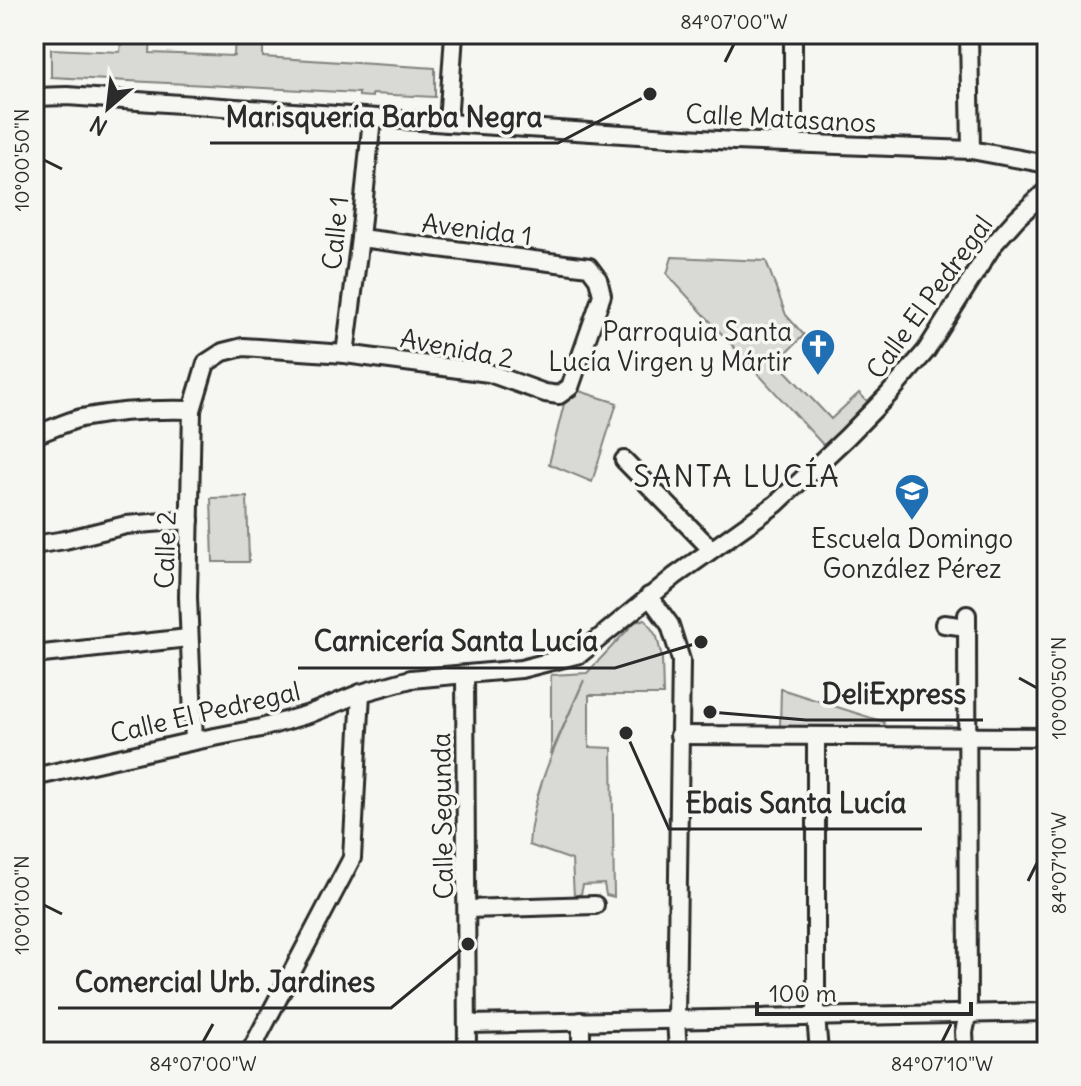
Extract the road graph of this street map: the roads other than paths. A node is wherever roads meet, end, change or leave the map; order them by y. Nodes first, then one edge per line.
1 (454, 34) edge
2 (793, 34) edge
3 (969, 34) edge
4 (34, 97) edge
5 (372, 118) junction
6 (448, 123) junction
7 (793, 143) junction
8 (971, 150) junction
9 (1047, 164) edge
10 (1047, 190) edge
11 (360, 238) junction
12 (345, 354) junction
13 (206, 363) joint
14 (559, 395) joint
15 (192, 410) junction
16 (34, 435) edge
17 (624, 460) dead end
18 (190, 520) junction
19 (34, 545) edge
20 (711, 549) junction
21 (649, 596) junction
22 (944, 624) dead end
23 (188, 638) junction
24 (34, 655) edge
25 (465, 675) junction
26 (361, 693) junction
27 (679, 735) junction
28 (816, 736) junction
29 (968, 737) junction
30 (1047, 737) edge
31 (194, 741) junction
32 (34, 777) edge
33 (595, 905) dead end
34 (467, 909) junction
35 (1047, 1012) edge
36 (968, 1014) junction
37 (816, 1016) junction
38 (676, 1019) junction
39 (581, 1021) junction
40 (467, 1024) junction
41 (250, 1052) edge
42 (467, 1052) edge
43 (581, 1052) edge
44 (678, 1052) edge
45 (819, 1052) edge
46 (965, 1052) edge

1 - 6 street
2 - 7 street
3 - 8 street
4 - 5 street, Calle Matasanos
5 - 6 street, Calle Matasanos
5 - 11 street, Calle 1
6 - 7 street, Calle Matasanos
7 - 8 street, Calle Matasanos
8 - 9 street, Calle Matasanos
10 - 20 street, Calle El Pedregal
11 - 12 street, Calle 1
11 - 14 street, Avenida 1
12 - 13 street, Avenida 2
12 - 14 street, Avenida 2
13 - 15 street, Calle 2
15 - 16 street
15 - 18 street, Calle 2
17 - 20 street
18 - 19 street
18 - 23 street, Calle 2
20 - 21 street, Calle El Pedregal
21 - 25 street, Calle El Pedregal
21 - 27 street
22 - 29 street
23 - 24 street
23 - 31 street, Calle 2
25 - 26 street, Calle El Pedregal
25 - 34 street, Calle Segunda
26 - 31 street, Calle El Pedregal
26 - 41 street
27 - 28 street
27 - 38 street
28 - 29 street
28 - 37 street
29 - 30 street
29 - 36 street
31 - 32 street, Calle El Pedregal
33 - 34 street
34 - 40 street, Calle Segunda
35 - 36 street
36 - 37 street
36 - 46 street
37 - 38 street
37 - 45 street
38 - 39 street
38 - 44 street
39 - 40 street
39 - 43 street
40 - 42 street, Calle Segunda

